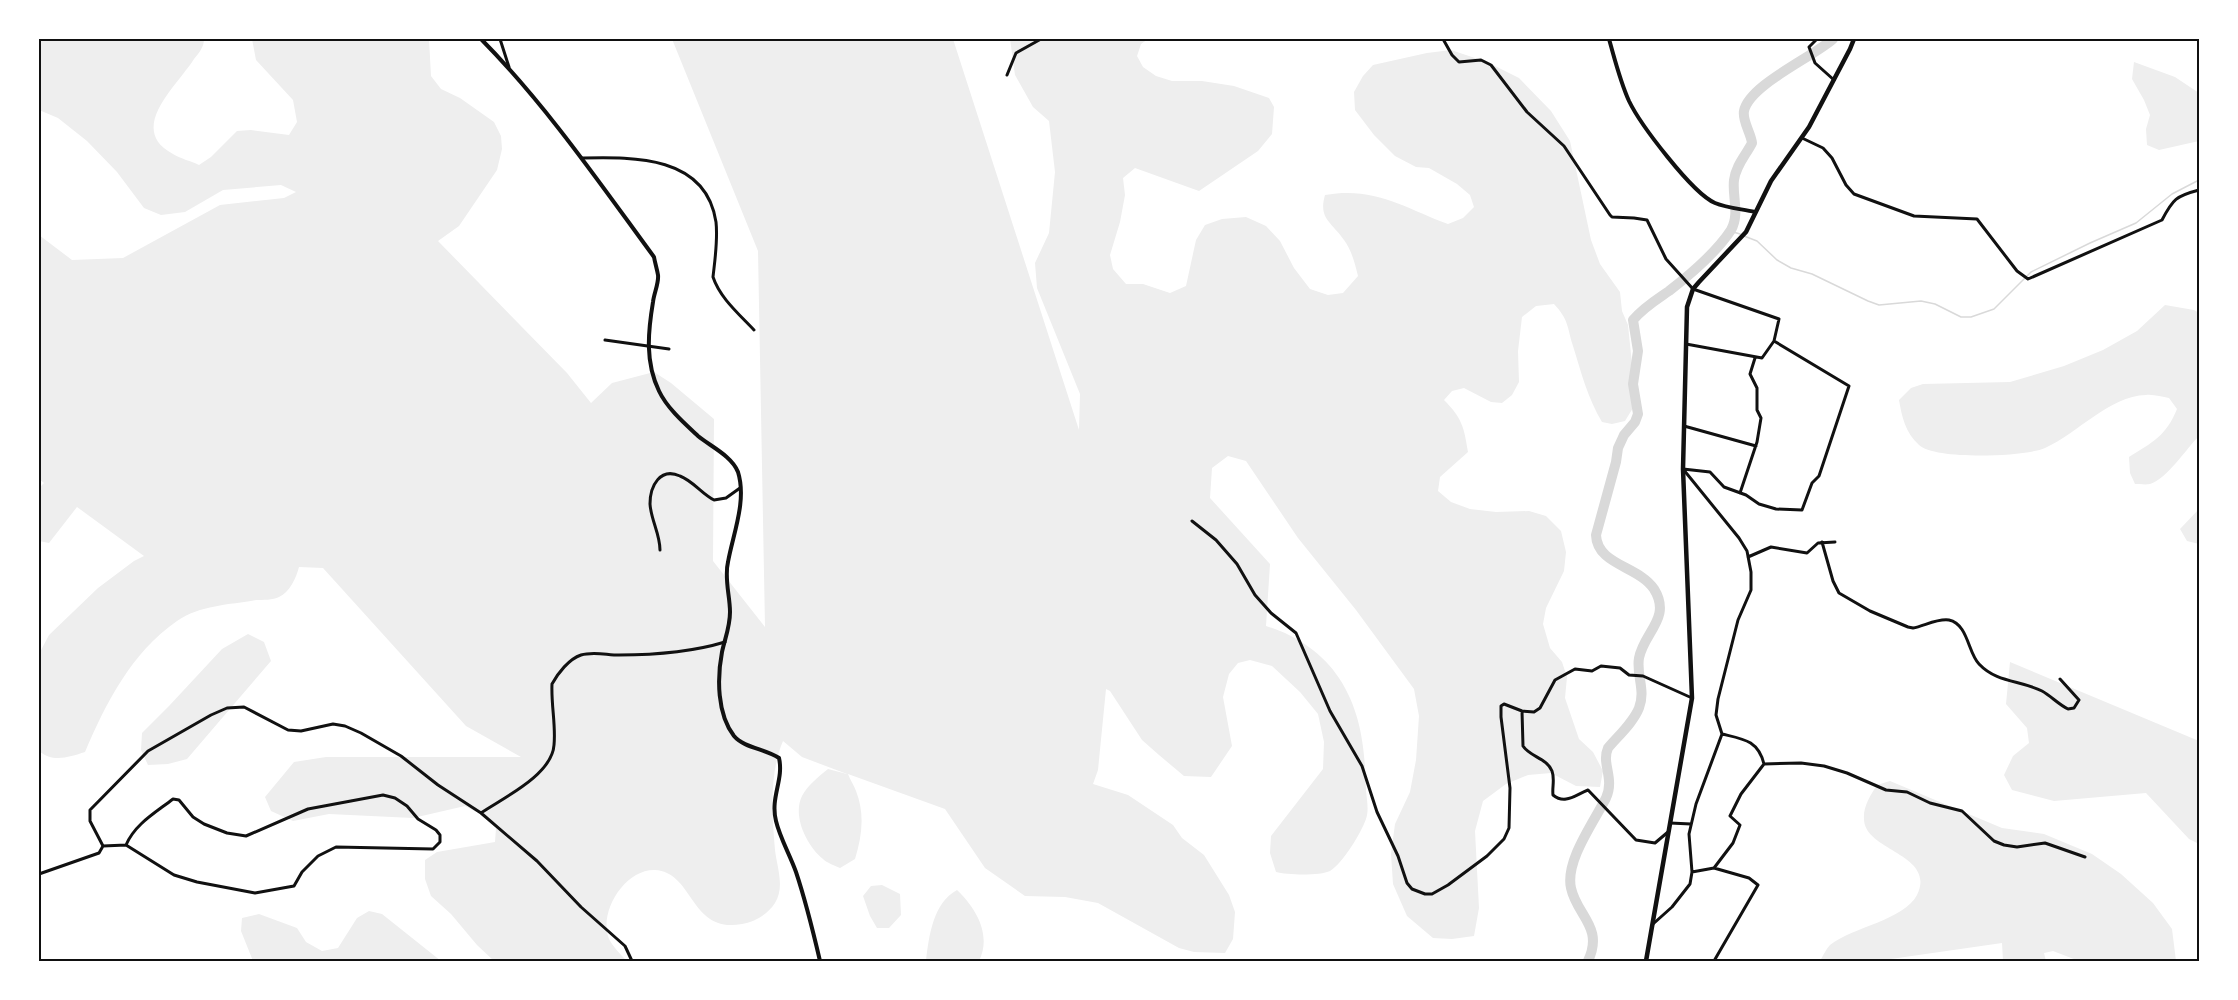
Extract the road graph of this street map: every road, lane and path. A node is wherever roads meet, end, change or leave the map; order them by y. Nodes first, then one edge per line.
1 (481, 39) edge
2 (500, 39) edge
3 (1041, 39) edge
4 (1443, 39) edge
5 (1609, 39) edge
6 (1817, 39) edge
7 (1854, 39) edge
8 (509, 67) junction
9 (1007, 75) dead end
10 (1834, 80) junction
11 (1802, 138) junction
12 (582, 158) junction
13 (2199, 190) edge
14 (1755, 212) junction
15 (1693, 289) junction
16 (754, 330) dead end
17 (605, 340) dead end
18 (1774, 341) junction
19 (1686, 344) junction
20 (669, 348) dead end
21 (1755, 358) junction
22 (1684, 426) junction
23 (1756, 446) junction
24 (1683, 469) junction
25 (741, 488) junction
26 (1740, 493) junction
27 (1192, 521) dead end
28 (1835, 542) dead end
29 (1822, 543) junction
30 (660, 550) dead end
31 (1748, 557) junction
32 (725, 642) junction
33 (2060, 679) dead end
34 (1692, 698) junction
35 (1522, 711) junction
36 (1722, 734) junction
37 (1764, 764) junction
38 (481, 813) junction
39 (1670, 823) junction
40 (1691, 824) junction
41 (1669, 831) junction
42 (126, 845) junction
43 (103, 846) junction
44 (2085, 857) dead end
45 (1714, 868) junction
46 (1692, 873) junction
47 (39, 874) edge
48 (1652, 924) junction
49 (632, 961) edge
50 (820, 961) edge
51 (1647, 961) edge
52 (1714, 961) edge

1 - 8 street
2 - 8 street
3 - 9 street
4 - 15 street
5 - 14 street
6 - 10 street
7 - 10 main road
8 - 12 street
10 - 11 main road
11 - 13 street
11 - 14 main road
12 - 16 street
12 - 25 street
14 - 15 main road
15 - 18 street
15 - 19 main road
17 - 20 street
18 - 21 street
18 - 26 street
19 - 21 street
19 - 22 main road
21 - 23 street
22 - 23 street
22 - 24 main road
23 - 26 street
24 - 26 street
24 - 31 street
24 - 34 main road
25 - 30 street
25 - 32 street
27 - 35 street
28 - 29 street
29 - 31 street
29 - 33 street
31 - 36 street
32 - 38 street
32 - 50 street
34 - 35 street
34 - 39 main road
35 - 41 street
36 - 37 street
36 - 40 street
37 - 44 street
37 - 45 street
38 - 43 street
38 - 49 street
39 - 40 street
39 - 41 main road
40 - 46 street
41 - 48 main road
42 - 42 street
42 - 43 street
43 - 47 street
45 - 46 street
45 - 52 street
46 - 48 street
48 - 51 main road

